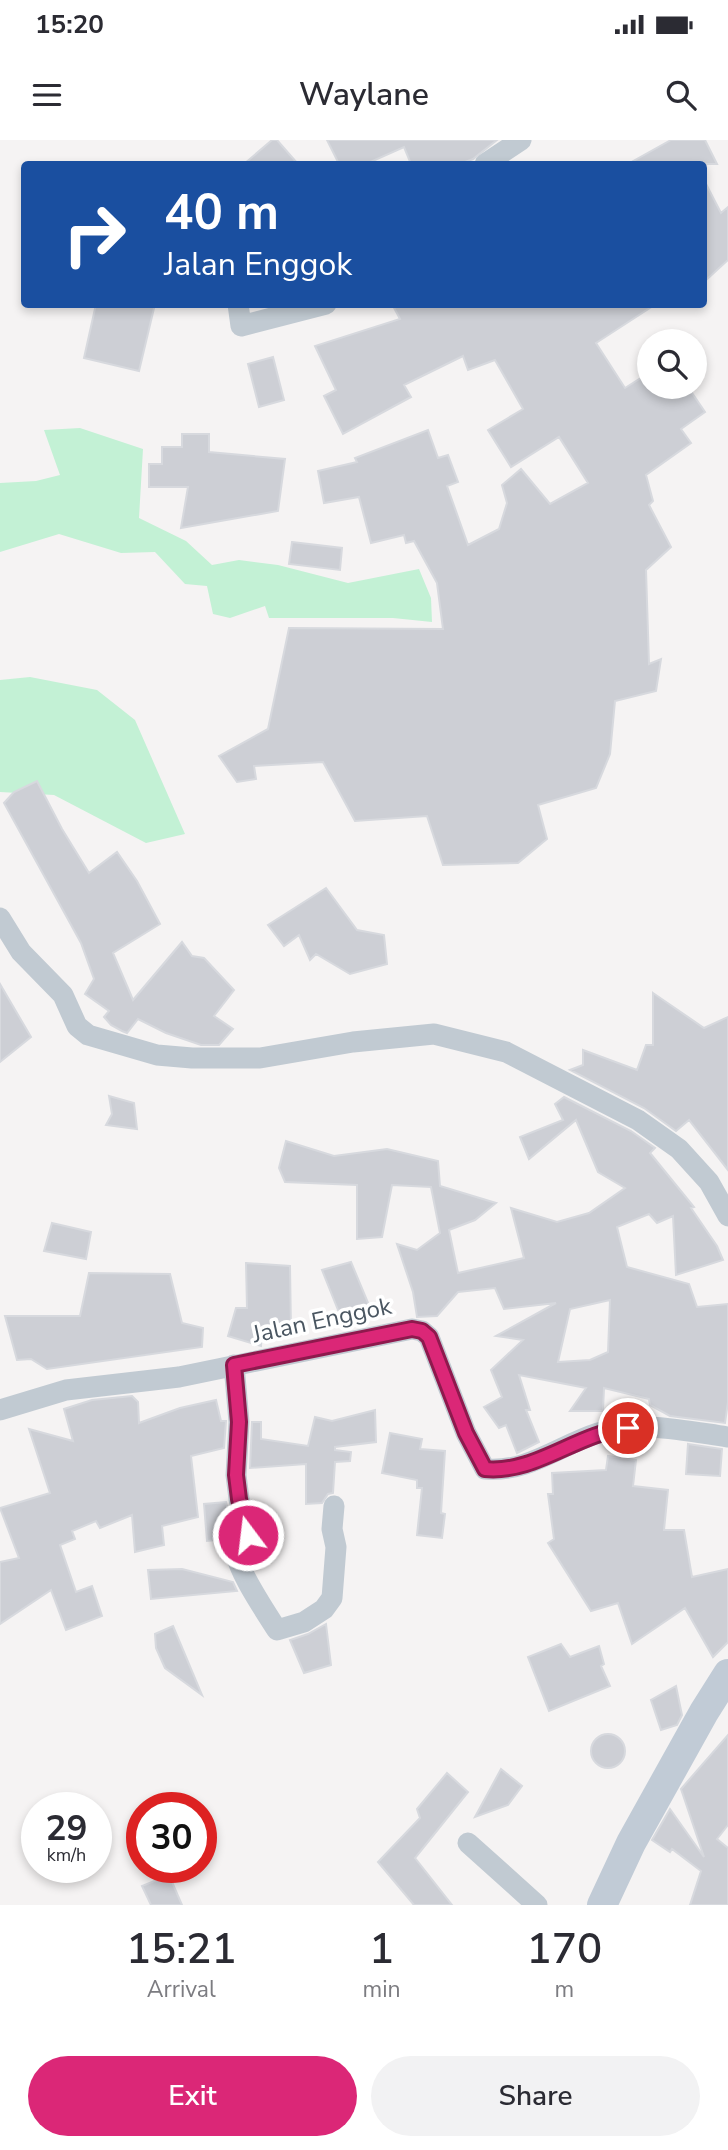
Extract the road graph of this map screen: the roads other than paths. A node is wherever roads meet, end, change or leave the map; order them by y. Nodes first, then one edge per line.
1 (521, 140) edge
2 (490, 161) edge
3 (239, 308) edge
4 (311, 308) edge
5 (0, 918) edge
6 (728, 1216) edge
7 (234, 1365) junction
8 (0, 1410) edge
9 (728, 1437) edge
10 (334, 1506) dead end
11 (728, 1674) edge
12 (468, 1843) dead end
13 (537, 1905) edge
14 (601, 1905) edge

1 - 2 street
3 - 4 street
5 - 6 street
7 - 8 street, Jalan Enggok
7 - 9 street, Jalan Enggok
7 - 10 street
11 - 14 main road
12 - 13 street

